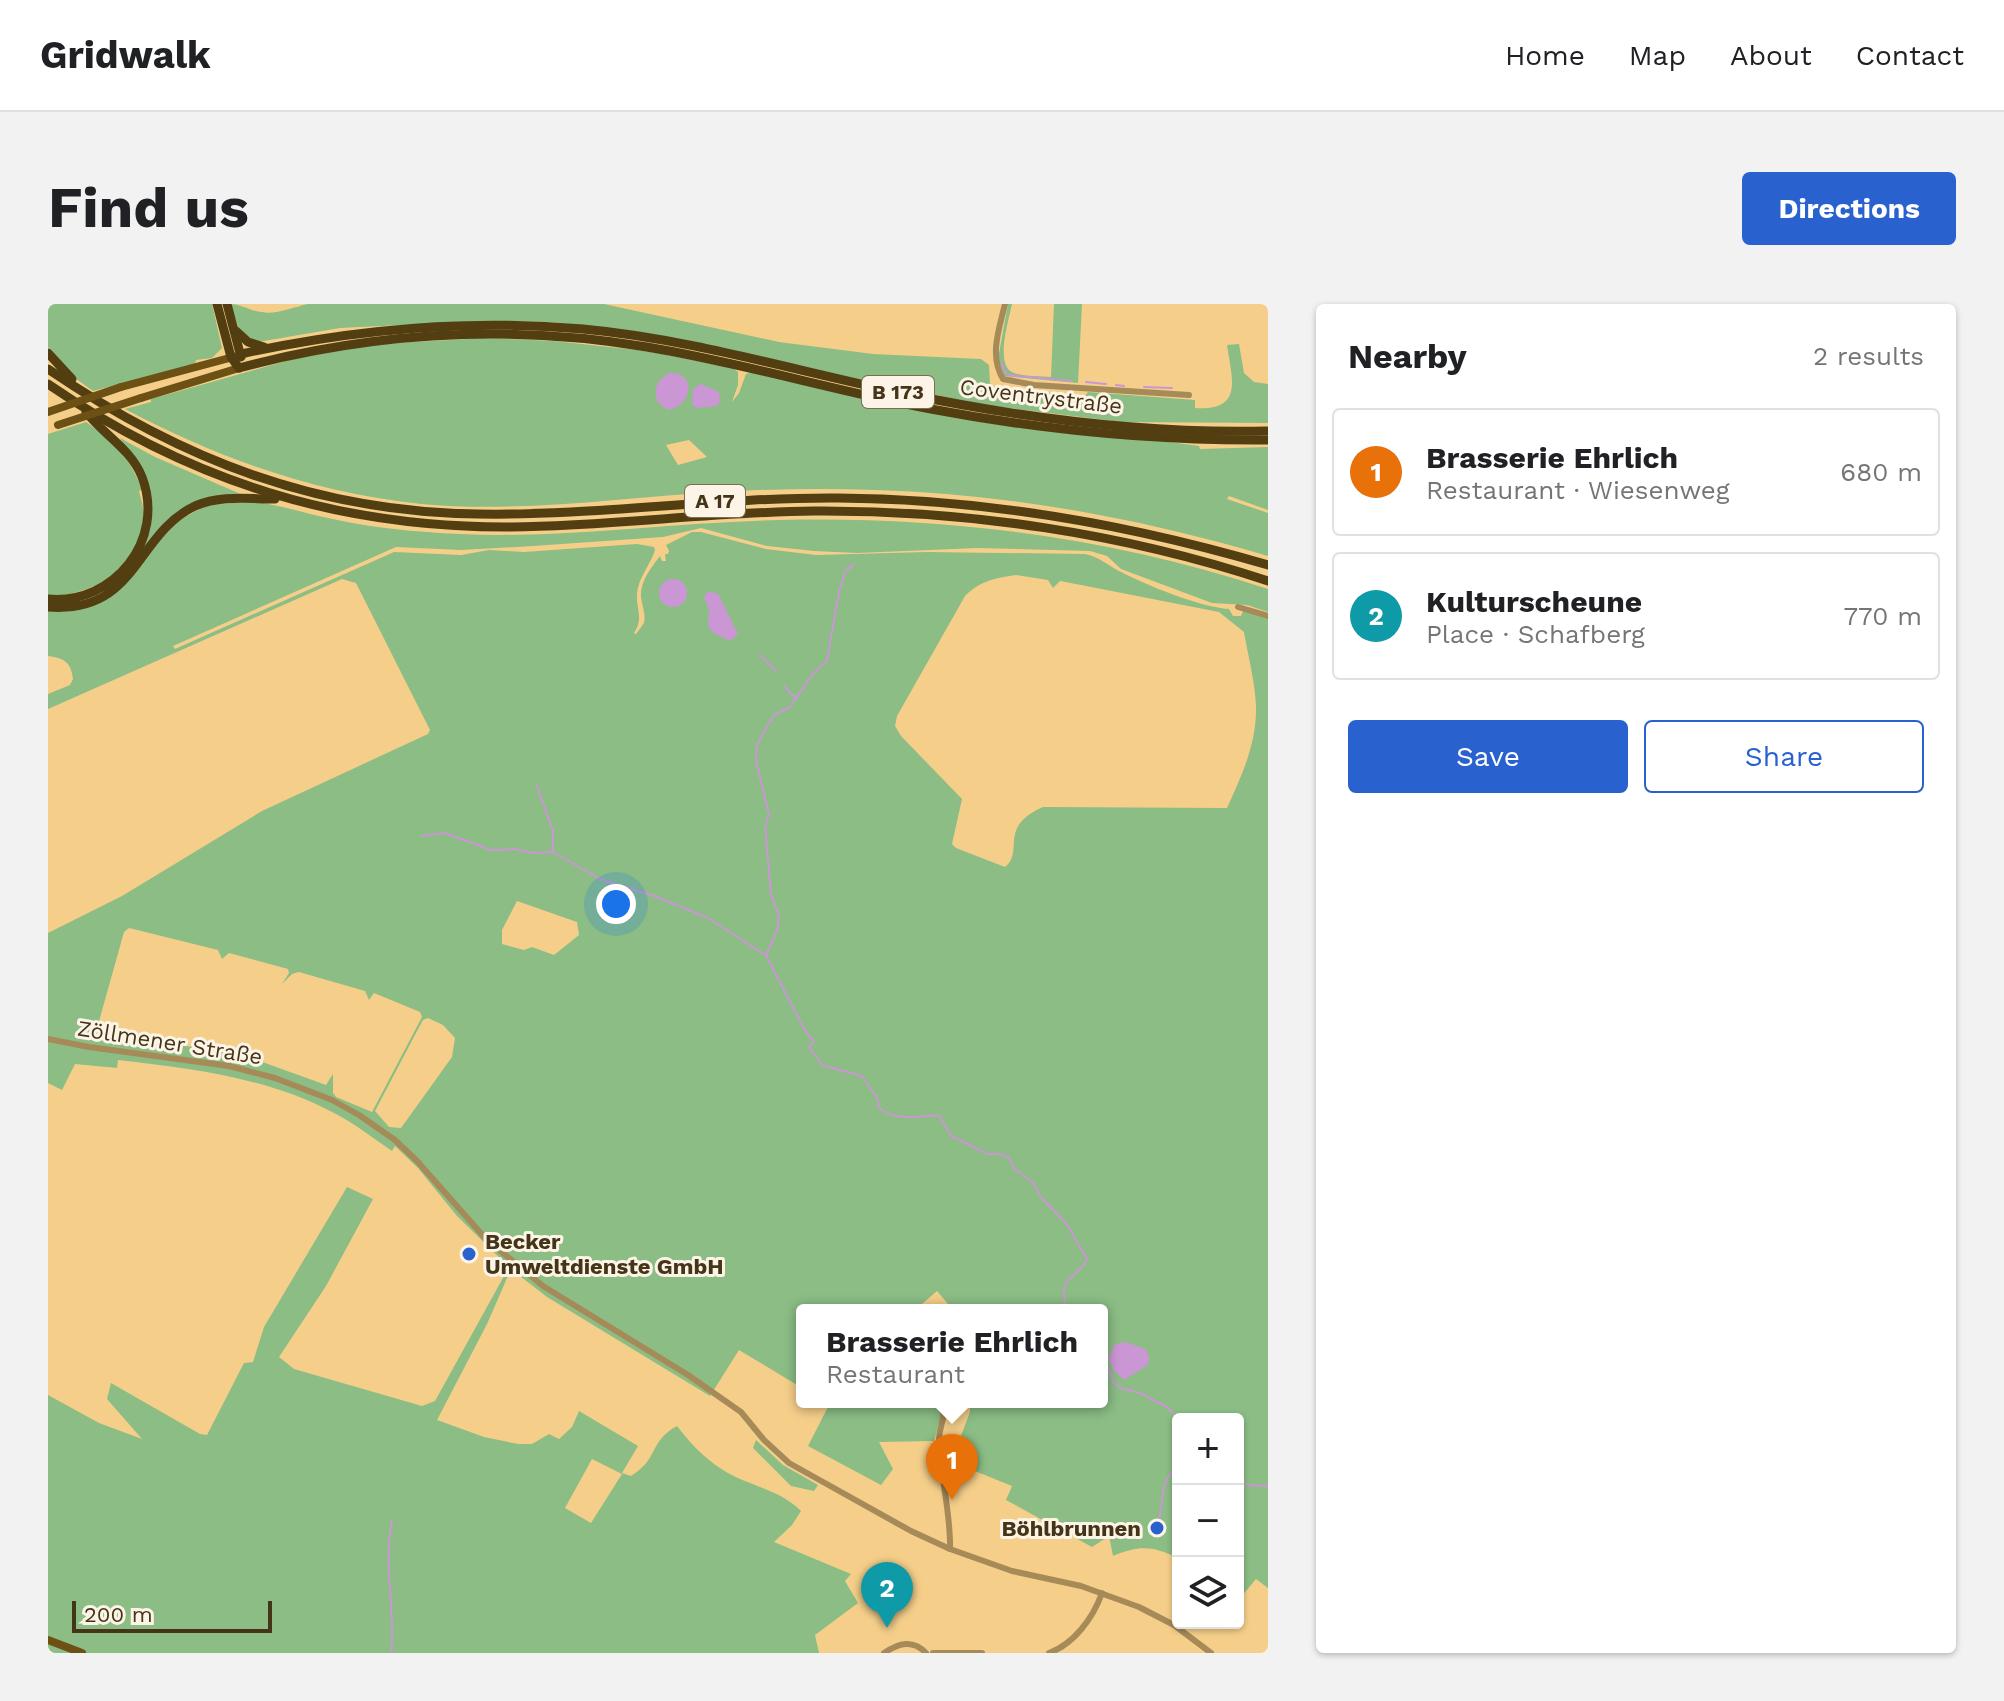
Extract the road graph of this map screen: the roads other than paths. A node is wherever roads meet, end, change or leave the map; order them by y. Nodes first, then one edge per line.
1 (217, 304) edge
2 (227, 304) edge
3 (1005, 304) edge
4 (234, 328) junction
5 (269, 348) junction
6 (48, 353) edge
7 (236, 356) junction
8 (239, 368) junction
9 (48, 369) edge
10 (48, 384) edge
11 (78, 389) junction
12 (1189, 395) dead end
13 (82, 407) junction
14 (48, 412) edge
15 (48, 428) edge
16 (1268, 431) edge
17 (1268, 440) edge
18 (287, 499) junction
19 (1268, 565) edge
20 (1268, 581) edge
21 (48, 599) edge
22 (48, 607) edge
23 (1238, 607) dead end
24 (1268, 616) edge
25 (48, 1039) edge
26 (942, 1408) edge
27 (950, 1549) junction
28 (1102, 1593) junction
29 (48, 1640) edge
30 (82, 1653) edge
31 (884, 1653) edge
32 (926, 1653) edge
33 (933, 1653) edge
34 (982, 1653) edge
35 (1049, 1653) edge
36 (1211, 1653) edge

1 - 7 highway
2 - 4 highway
3 - 12 street
4 - 5 highway
4 - 7 highway
5 - 7 highway, B 173
5 - 16 highway, Coventrystraße / B 173
6 - 11 highway
7 - 8 highway
7 - 14 main road, B 173, bridge
8 - 15 main road, B 173, bridge
8 - 17 highway, B 173
9 - 11 highway, A 17
10 - 13 highway, A 17
11 - 19 highway, A 17
13 - 18 highway, A 17
13 - 21 highway
18 - 20 highway, A 17
18 - 22 highway
23 - 24 street
25 - 27 street, Zöllmener Straße
26 - 27 street
27 - 28 street, Zöllmener Straße
28 - 35 street
28 - 36 street, Zöllmener Straße
29 - 30 main road
31 - 32 street
33 - 34 street

